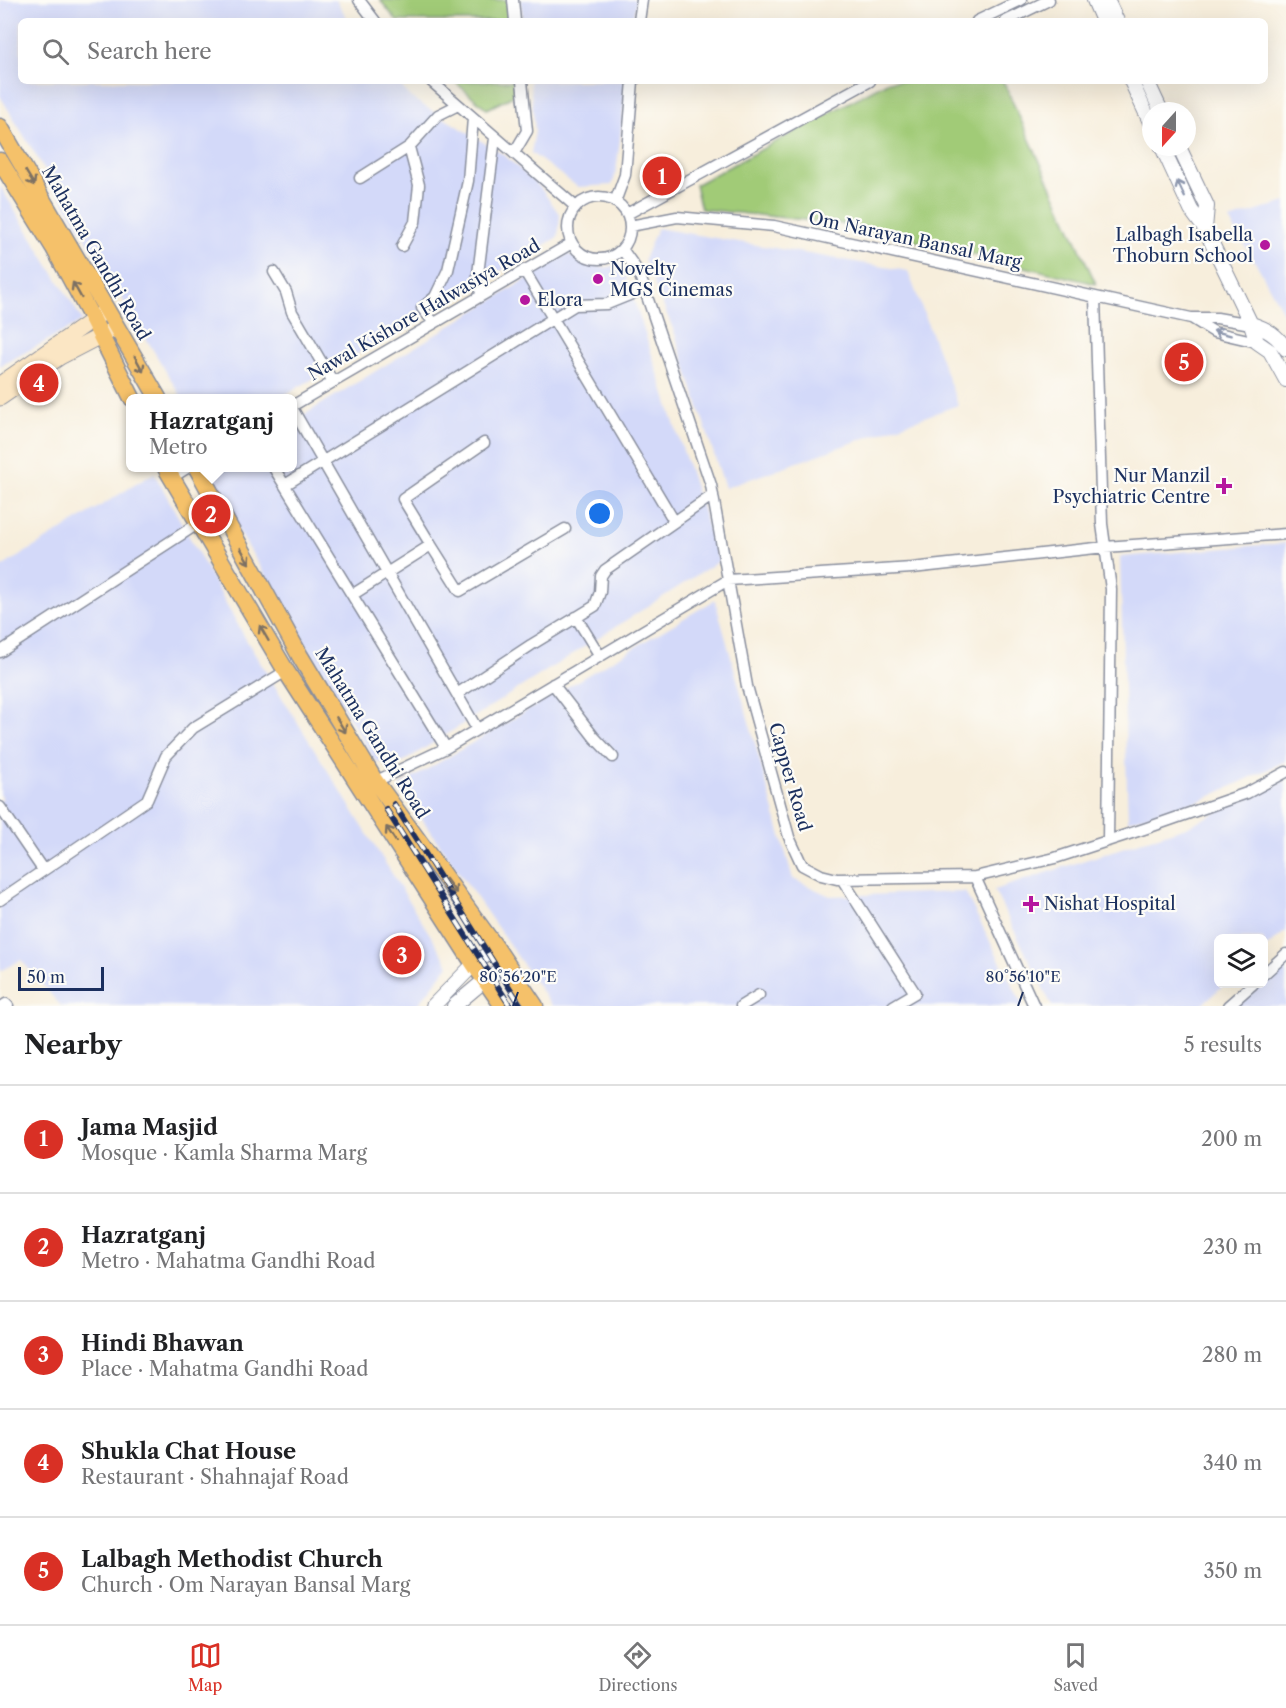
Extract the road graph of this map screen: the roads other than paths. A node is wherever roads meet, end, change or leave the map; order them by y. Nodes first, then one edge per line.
1 (359, 0) edge
2 (513, 0) edge
3 (642, 0) edge
4 (1021, 0) edge
5 (1049, 0) edge
6 (1094, 0) edge
7 (1107, 0) edge
8 (373, 18) edge
9 (515, 18) edge
10 (639, 18) edge
11 (984, 18) edge
12 (1012, 18) edge
13 (1102, 18) edge
14 (1116, 18) edge
15 (434, 84) edge
16 (522, 84) edge
17 (633, 84) edge
18 (865, 84) edge
19 (1132, 84) edge
20 (1148, 84) edge
21 (1157, 102) edge
22 (458, 105) junction
23 (1142, 105) edge
24 (473, 118) junction
25 (0, 128) edge
26 (495, 138) junction
27 (409, 147) junction
28 (514, 153) junction
29 (1166, 156) edge
30 (1183, 156) edge
31 (0, 161) edge
32 (360, 178) dead end
33 (615, 201) junction
34 (576, 207) junction
35 (627, 214) junction
36 (630, 226) junction
37 (1205, 229) junction
38 (572, 243) junction
39 (402, 246) dead end
40 (622, 249) junction
41 (524, 270) junction
42 (274, 272) dead end
43 (644, 289) junction
44 (483, 295) junction
45 (1095, 297) junction
46 (108, 310) junction
47 (1191, 318) junction
48 (553, 319) junction
49 (93, 320) junction
50 (434, 323) junction
51 (1251, 324) junction
52 (118, 326) junction
53 (101, 336) junction
54 (1257, 342) junction
55 (1286, 349) edge
56 (1286, 380) edge
57 (333, 382) junction
58 (0, 384) edge
59 (130, 394) edge
60 (155, 394) edge
61 (0, 398) edge
62 (297, 404) edge
63 (297, 415) edge
64 (484, 443) dead end
65 (324, 461) junction
66 (199, 472) edge
67 (277, 472) edge
68 (169, 473) edge
69 (285, 485) junction
70 (713, 495) junction
71 (674, 521) junction
72 (199, 523) junction
73 (565, 529) dead end
74 (1286, 534) edge
75 (431, 545) junction
76 (1106, 547) junction
77 (388, 572) junction
78 (728, 580) junction
79 (352, 595) junction
80 (576, 617) junction
81 (0, 652) edge
82 (600, 656) junction
83 (286, 671) junction
84 (553, 684) junction
85 (457, 694) junction
86 (477, 729) junction
87 (446, 748) junction
88 (613, 757) dead end
89 (1286, 772) edge
90 (369, 785) junction
91 (0, 807) edge
92 (1108, 841) junction
93 (43, 870) junction
94 (975, 878) junction
95 (842, 879) junction
96 (0, 900) edge
97 (496, 948) junction
98 (1286, 954) edge
99 (474, 964) junction
100 (507, 965) junction
101 (1268, 970) edge
102 (485, 980) junction
103 (1248, 988) edge
104 (759, 995) dead end
105 (3, 1006) edge
106 (8, 1006) edge
107 (434, 1006) edge
108 (454, 1006) edge
109 (502, 1006) edge
110 (535, 1006) edge
111 (741, 1006) edge
112 (892, 1006) edge
113 (1034, 1006) edge
114 (1228, 1006) edge

1 - 8 street
2 - 9 street
3 - 10 street
4 - 11 street
5 - 12 street
6 - 13 street
7 - 14 street
15 - 22 street
16 - 28 street
17 - 33 street
18 - 35 street
19 - 23 street
20 - 21 street
22 - 24 street
22 - 27 street
24 - 26 street
24 - 50 street
25 -> 46 main road, Mahatma Gandhi Road
26 - 28 street
26 - 44 street
27 - 32 street
27 - 39 street
28 - 34 street
37 -> 29 street
30 - 37 street
49 -> 31 main road, Mahatma Gandhi Road
33 - 34 street
33 - 35 street
34 - 38 street
35 - 36 street
36 - 40 street
36 - 45 street, Om Narayan Bansal Marg
37 - 51 street
38 - 40 street
38 - 41 street, Nawal Kishore Halwasiya Road
40 - 43 street, Capper Road
41 - 44 street, Nawal Kishore Halwasiya Road
41 - 48 street
42 - 57 street
43 - 48 street
43 - 70 street, Capper Road
44 - 50 street, Nawal Kishore Halwasiya Road
45 - 47 street, Om Narayan Bansal Marg
45 - 76 street
46 - 49 main road
46 - 52 main road, Mahatma Gandhi Road
47 - 51 street
54 -> 47 street
48 - 65 street
48 - 71 street
49 - 53 main road, Mahatma Gandhi Road
49 - 58 main road
50 - 57 street, Nawal Kishore Halwasiya Road
51 - 54 street
51 - 55 street
52 - 53 main road
52 -> 60 main road, Mahatma Gandhi Road
53 - 59 main road, Mahatma Gandhi Road
53 - 61 main road
54 - 56 street
57 - 62 street, Nawal Kishore Halwasiya Road
63 - 65 street
64 - 75 street
65 - 69 street
65 - 77 street
66 -> 90 main road, Mahatma Gandhi Road
67 - 69 street
68 - 72 main road, Mahatma Gandhi Road
69 - 79 street
70 - 71 street
70 - 78 street, Capper Road
71 - 80 street
72 - 81 street
83 -> 72 main road, Mahatma Gandhi Road
73 - 75 street
74 - 76 street
75 - 77 street
76 - 78 street
76 - 92 street
77 - 79 street
77 - 85 street
78 - 82 street
78 - 95 street, Capper Road
79 - 87 street
80 - 82 street
80 - 85 street
82 - 84 street
83 - 90 main road, Mahatma Gandhi Road
83 - 93 street
84 - 86 street
84 - 88 street
85 - 86 street
86 - 87 street
87 - 90 street
89 - 92 street, Capper Road
90 -> 97 main road, Mahatma Gandhi Road
99 -> 90 main road, Mahatma Gandhi Road
91 - 93 street
92 - 94 street, Capper Road
93 - 96 street
94 - 95 street, Capper Road
94 - 113 street
95 - 112 street
97 - 99 street
97 - 100 main road, Mahatma Gandhi Road
98 - 101 street
99 - 102 main road, Mahatma Gandhi Road
99 - 107 street
100 - 102 street
100 - 110 main road, Mahatma Gandhi Road
102 - 108 street
102 - 109 main road, Mahatma Gandhi Road
103 - 114 street
104 - 111 street
105 - 106 street

